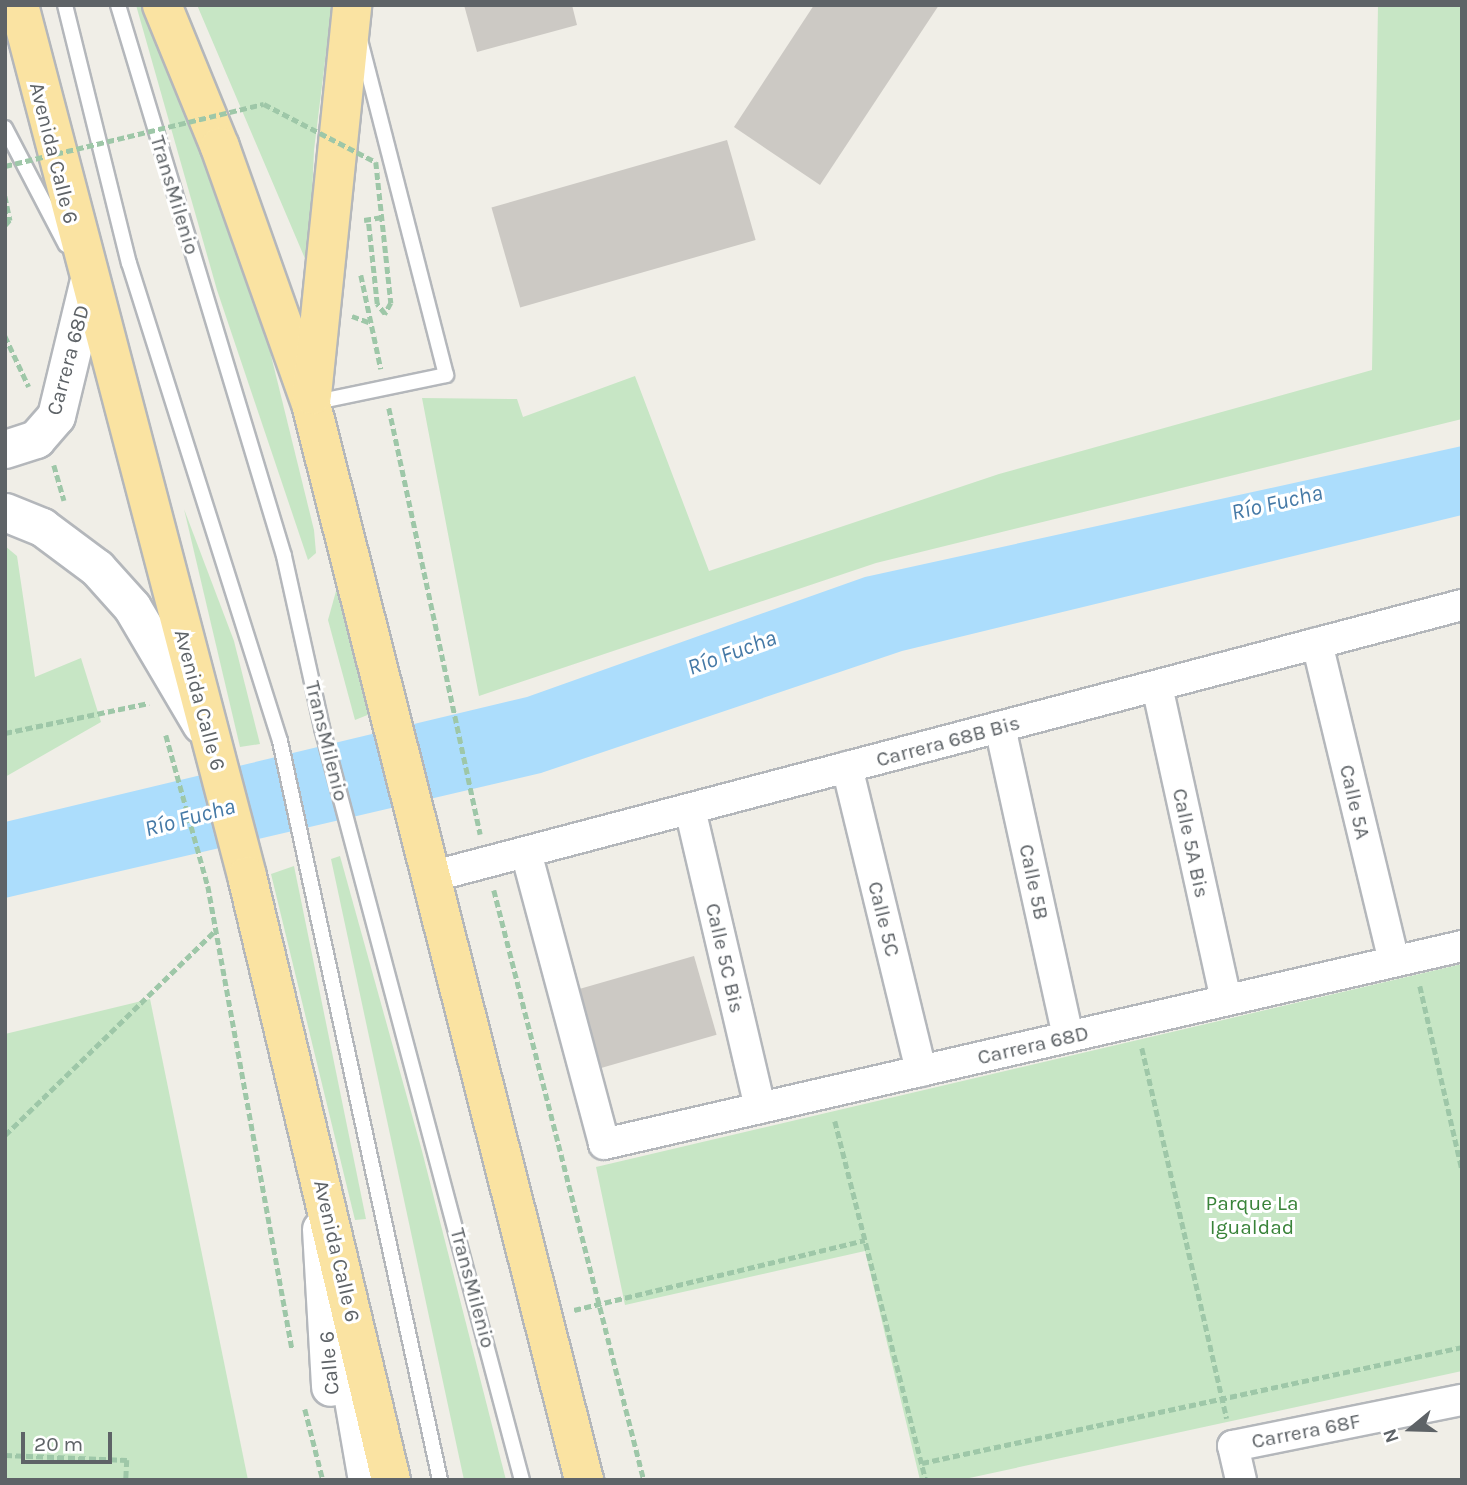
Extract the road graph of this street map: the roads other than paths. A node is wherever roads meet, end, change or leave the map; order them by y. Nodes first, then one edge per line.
1 (19, 5) edge
2 (65, 5) edge
3 (118, 5) edge
4 (162, 5) edge
5 (352, 8) edge
6 (5, 128) edge
7 (88, 284) junction
8 (311, 404) junction
9 (5, 449) edge
10 (5, 512) edge
11 (1462, 605) edge
12 (1317, 643) junction
13 (1157, 686) junction
14 (1000, 727) junction
15 (213, 744) junction
16 (847, 768) junction
17 (690, 808) junction
18 (526, 852) junction
19 (434, 876) junction
20 (1462, 946) edge
21 (1403, 959) junction
22 (1226, 1000) junction
23 (1068, 1037) junction
24 (921, 1071) junction
25 (760, 1108) junction
26 (320, 1175) junction
27 (1462, 1400) edge
28 (347, 1480) edge
29 (367, 1480) edge
30 (391, 1480) edge
31 (440, 1480) edge
32 (522, 1480) edge
33 (584, 1480) edge
34 (1241, 1480) edge

1 - 7 highway, Avenida Calle 6
2 - 31 lane
3 - 32 lane, TransMilenio
4 - 8 highway
5 - 8 highway
5 - 8 lane
6 - 7 lane
7 - 9 street, Carrera 68D
7 - 15 highway, Avenida Calle 6
8 - 19 highway
10 - 15 street
11 - 12 street, Carrera 68B Bis
12 - 13 street, Carrera 68B Bis
12 - 21 street, Calle 5A
13 - 14 street, Carrera 68B Bis
13 - 22 street, Calle 5A Bis
14 - 16 street, Carrera 68B Bis
14 - 23 street, Calle 5B
15 - 26 highway, Avenida Calle 6
16 - 17 street, Carrera 68B Bis
16 - 24 street, Calle 5C
17 - 18 street, Carrera 68B Bis
17 - 25 street, Calle 5C Bis
18 - 19 street, Carrera 68B Bis
18 - 25 street, Carrera 68D
19 - 33 highway
20 - 21 street, Carrera 68D
21 - 22 street, Carrera 68D
22 - 23 street, Carrera 68D
23 - 24 street, Carrera 68D
24 - 25 street, Carrera 68D
26 - 28 street, Calle 6
26 - 29 street, Calle 6
26 - 30 highway, Avenida Calle 6
27 - 34 street, Carrera 68F

